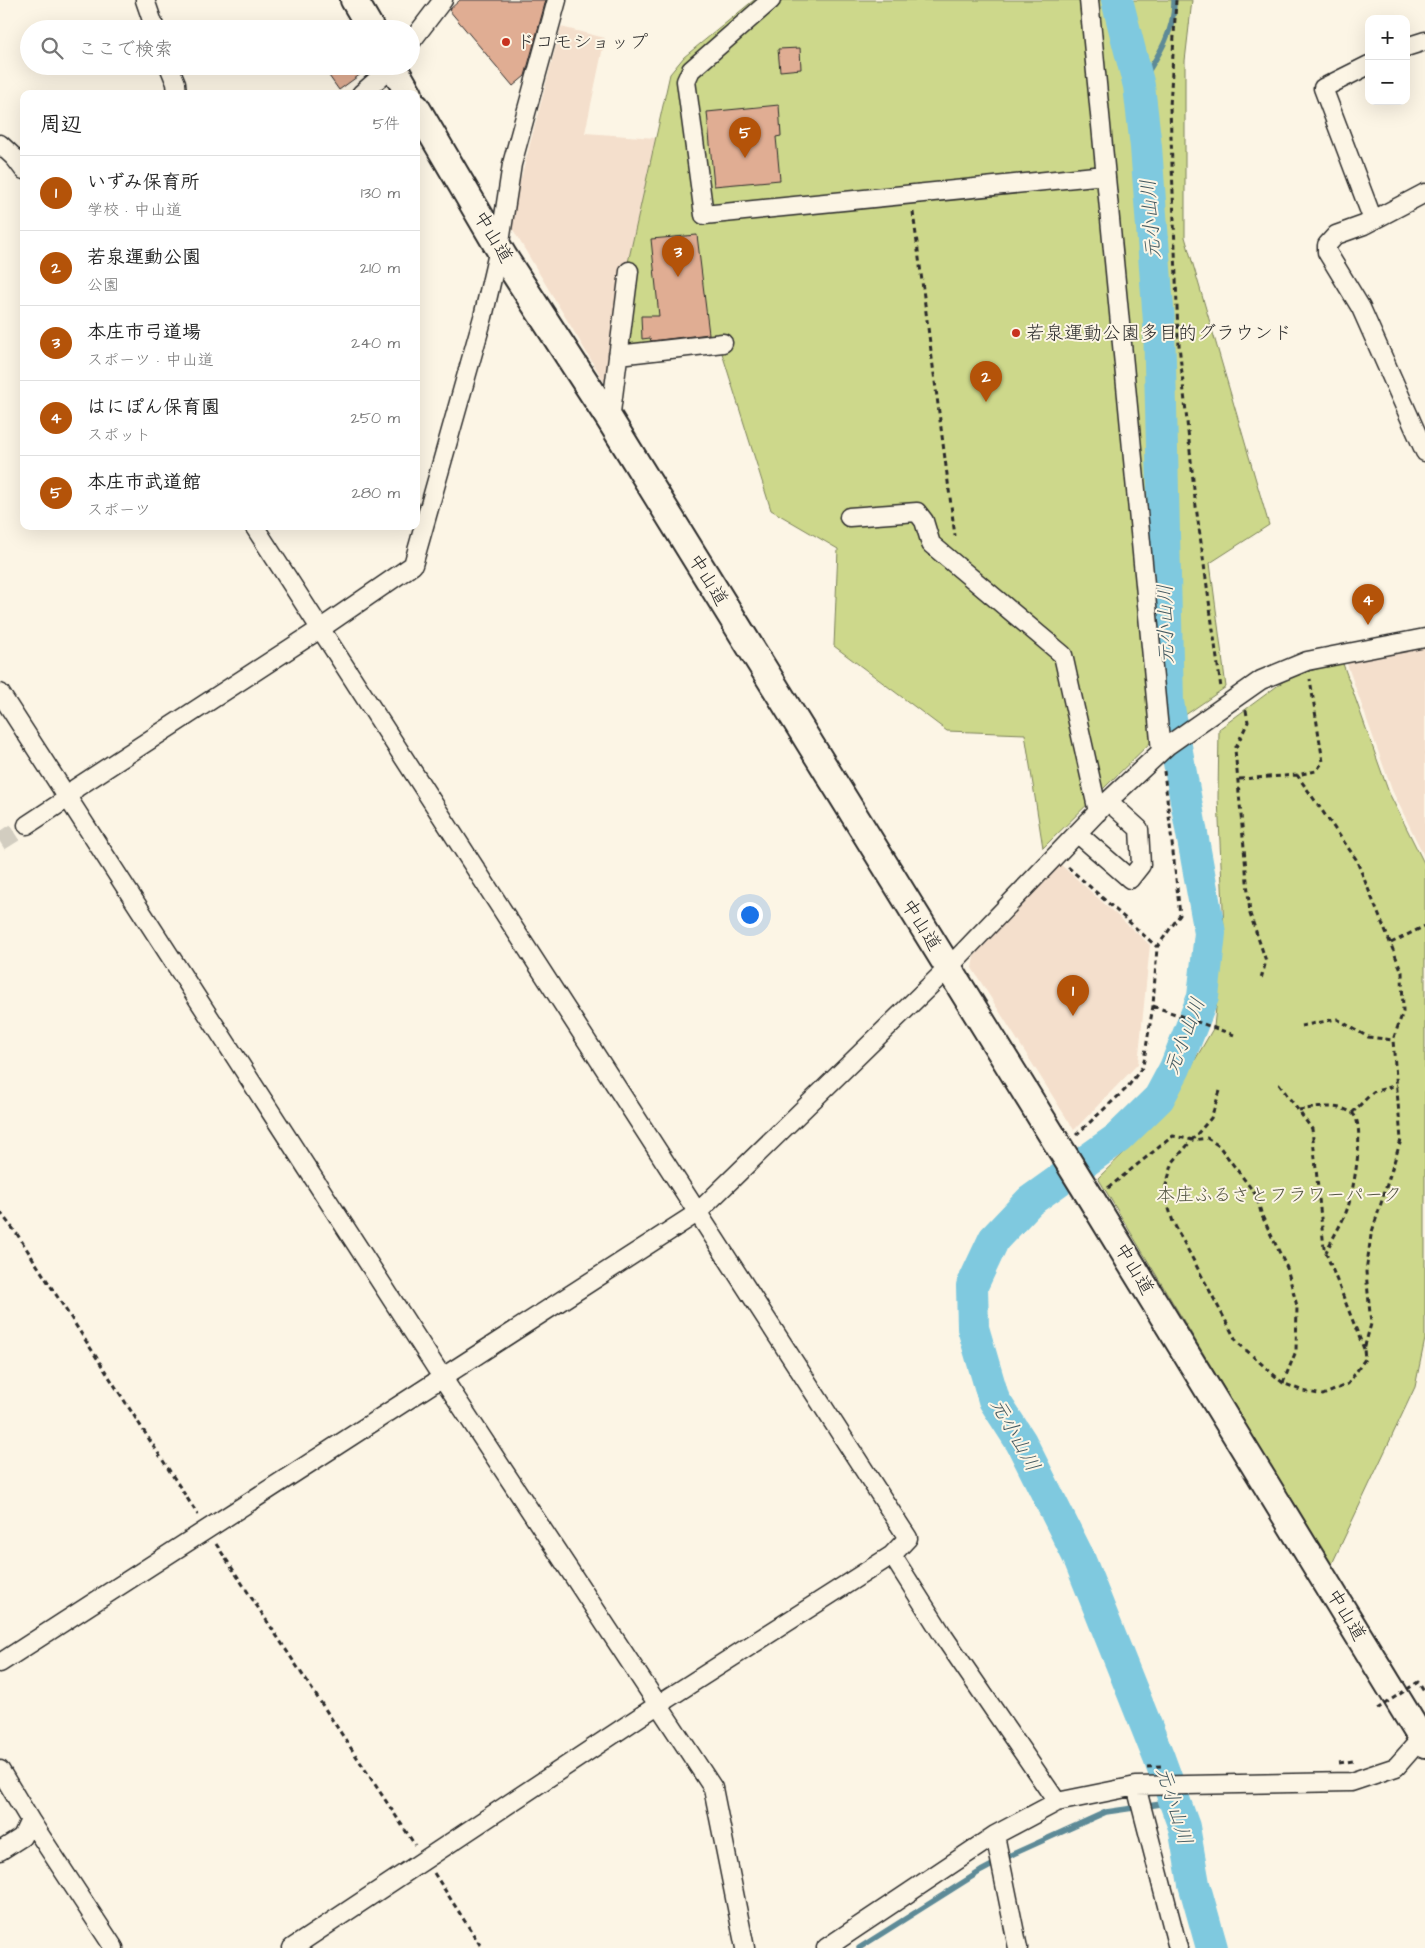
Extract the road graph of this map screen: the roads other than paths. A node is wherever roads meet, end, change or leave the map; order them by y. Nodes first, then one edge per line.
1 (145, 0) edge
2 (354, 0) edge
3 (443, 0) edge
4 (557, 0) edge
5 (772, 0) edge
6 (1089, 0) edge
7 (151, 20) edge
8 (366, 20) edge
9 (420, 30) edge
10 (1425, 40) edge
11 (1410, 46) edge
12 (1365, 67) edge
13 (172, 75) edge
14 (383, 75) edge
15 (398, 75) edge
16 (176, 90) edge
17 (366, 90) edge
18 (407, 90) edge
19 (420, 114) edge
20 (0, 144) edge
21 (20, 159) edge
22 (1105, 175) junction
23 (1425, 193) edge
24 (1373, 220) junction
25 (499, 249) junction
26 (629, 271) dead end
27 (723, 343) dead end
28 (618, 355) junction
29 (610, 420) junction
30 (1425, 452) edge
31 (850, 517) dead end
32 (257, 530) edge
33 (320, 629) junction
34 (1425, 638) edge
35 (0, 693) edge
36 (5, 712) edge
37 (1164, 748) junction
38 (68, 798) junction
39 (1103, 807) junction
40 (27, 825) tunnel mouth
41 (1077, 833) junction
42 (948, 968) junction
43 (697, 1213) junction
44 (442, 1377) junction
45 (892, 1555) junction
46 (0, 1663) edge
47 (659, 1704) junction
48 (1424, 1739) edge
49 (0, 1770) edge
50 (1144, 1786) junction
51 (1056, 1802) junction
52 (30, 1820) junction
53 (994, 1834) junction
54 (0, 1851) edge
55 (114, 1948) edge
56 (292, 1948) edge
57 (745, 1948) edge
58 (826, 1948) edge
59 (1018, 1948) edge
60 (1178, 1948) edge

1 - 7 street
2 - 8 highway
3 - 9 street
4 - 25 street
5 - 22 street
6 - 22 street
10 - 11 street
12 - 24 street
13 - 16 street
14 - 17 street
15 - 18 highway
19 - 25 highway, 中山道
20 - 21 street
22 - 37 street
23 - 24 street
24 - 30 street
25 - 29 highway, 中山道
25 - 33 street
26 - 28 street
27 - 28 street
28 - 29 street
29 - 42 highway, 中山道
31 - 39 street
32 - 33 street
33 - 38 street
33 - 43 street
34 - 37 street
35 - 36 street
36 - 38 street
37 - 39 street
38 - 40 street
38 - 44 street
39 - 41 street
39 - 41 street
41 - 42 street
42 - 43 street
42 - 48 highway, 中山道
43 - 44 street
43 - 45 street
44 - 46 street
44 - 47 street
45 - 47 street
45 - 51 street
47 - 56 street
47 - 57 street
48 - 50 street
49 - 52 street
50 - 51 street
50 - 60 street
51 - 53 street
52 - 54 street
52 - 55 street
53 - 58 street
53 - 59 street

